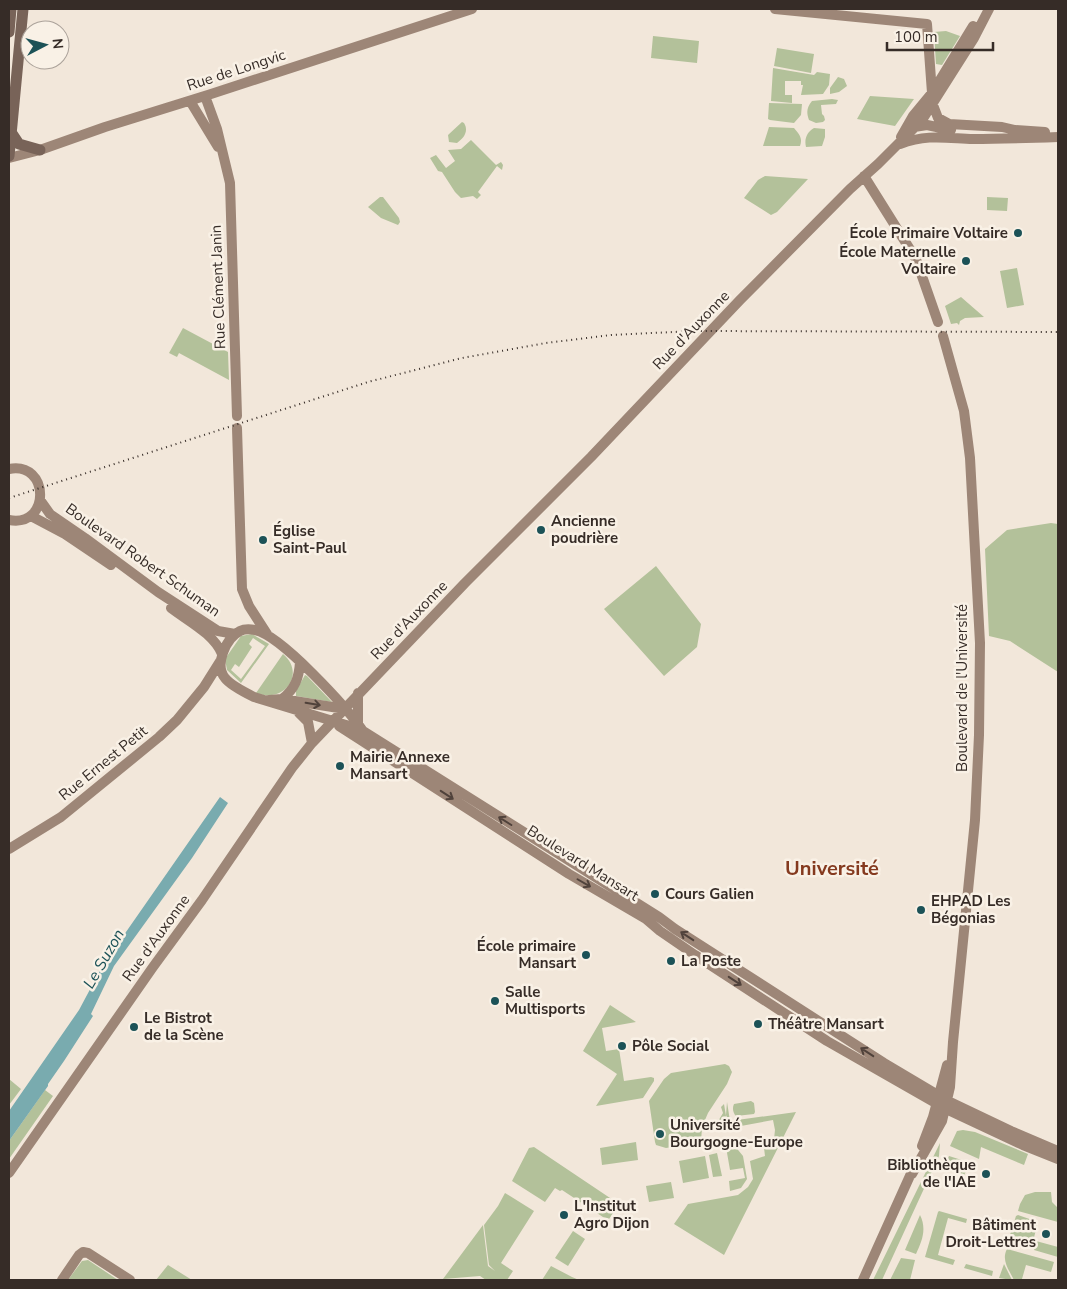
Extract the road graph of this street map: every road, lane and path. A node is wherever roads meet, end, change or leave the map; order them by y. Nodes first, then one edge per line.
1 (11, 9) edge
2 (23, 9) edge
3 (472, 9) edge
4 (775, 9) edge
5 (987, 9) edge
6 (9, 32) edge
7 (930, 60) junction
8 (949, 73) junction
9 (932, 93) junction
10 (208, 95) junction
11 (190, 101) junction
12 (928, 104) junction
13 (921, 124) junction
14 (904, 130) junction
15 (1015, 130) junction
16 (11, 132) junction
17 (1058, 133) edge
18 (931, 137) junction
19 (1058, 137) edge
20 (897, 145) junction
21 (40, 150) junction
22 (9, 157) edge
23 (225, 159) junction
24 (864, 176) junction
25 (938, 322) dead end
26 (943, 336) dead end
27 (237, 416) dead end
28 (238, 428) dead end
29 (10, 467) edge
30 (40, 500) junction
31 (31, 516) junction
32 (9, 520) edge
33 (249, 606) junction
34 (240, 632) junction
35 (267, 635) junction
36 (222, 657) junction
37 (300, 662) junction
38 (224, 678) junction
39 (204, 687) junction
40 (358, 694) junction
41 (282, 698) junction
42 (260, 700) junction
43 (345, 709) junction
44 (297, 711) junction
45 (333, 721) junction
46 (361, 728) junction
47 (312, 743) junction
48 (9, 849) edge
49 (942, 1102) junction
50 (1058, 1151) edge
51 (1058, 1159) edge
52 (9, 1172) edge
53 (62, 1280) edge
54 (130, 1280) edge
55 (864, 1280) edge

1 - 6 main road
2 - 16 main road
3 - 10 main road, Rue de Longvic
4 - 7 main road
5 - 8 main road, Rue d'Auxonne
7 - 8 main road
7 - 9 main road
8 - 9 main road, Rue d'Auxonne
8 - 12 main road, Rue d'Auxonne
9 - 12 main road, Rue d'Auxonne
10 - 11 main road, Rue de Longvic
10 - 23 main road, Rue Clément Janin
11 - 21 main road, Rue de Longvic
11 - 23 main road, Rue Clément Janin
12 - 13 main road, Rue d'Auxonne
12 - 14 main road, Rue d'Auxonne
12 - 15 main road
13 - 14 main road
13 - 15 main road
13 - 18 main road
13 - 20 main road, Rue d'Auxonne
14 - 20 main road, Rue d'Auxonne
15 - 17 main road
16 - 21 main road
16 - 22 main road
18 - 19 main road
18 - 20 main road
20 - 24 main road, Rue d'Auxonne
21 - 22 main road, Rue de Longvic
23 - 27 main road, Rue Clément Janin
24 - 25 main road
24 - 40 main road, Rue d'Auxonne
26 - 49 main road, Boulevard de l'Université
28 - 33 main road
29 - 30 main road
30 - 31 main road
30 - 34 main road, Boulevard Robert Schuman
31 - 32 main road
31 - 36 main road, Boulevard Robert Schuman
33 - 34 main road
33 - 35 main road
34 - 35 main road
34 - 36 main road
35 - 37 main road
36 - 38 main road
36 - 39 main road, Rue Ernest Petit
37 - 41 main road
37 - 43 main road
38 - 39 main road, Rue Ernest Petit
38 - 42 main road
39 - 48 main road, Rue Ernest Petit
40 - 43 main road, Rue d'Auxonne
40 - 46 main road
41 - 42 main road
41 -> 43 main road
42 - 44 main road
43 - 45 main road, Rue d'Auxonne
43 - 46 main road
44 - 45 main road
44 - 47 main road
45 - 46 main road
45 - 47 main road, Rue d'Auxonne
45 -> 49 main road, Boulevard Mansart
49 -> 46 main road, Boulevard Mansart
47 - 52 main road, Rue d'Auxonne
49 - 50 main road
49 - 51 main road
49 - 55 main road, Boulevard de l'Université
53 - 54 main road

